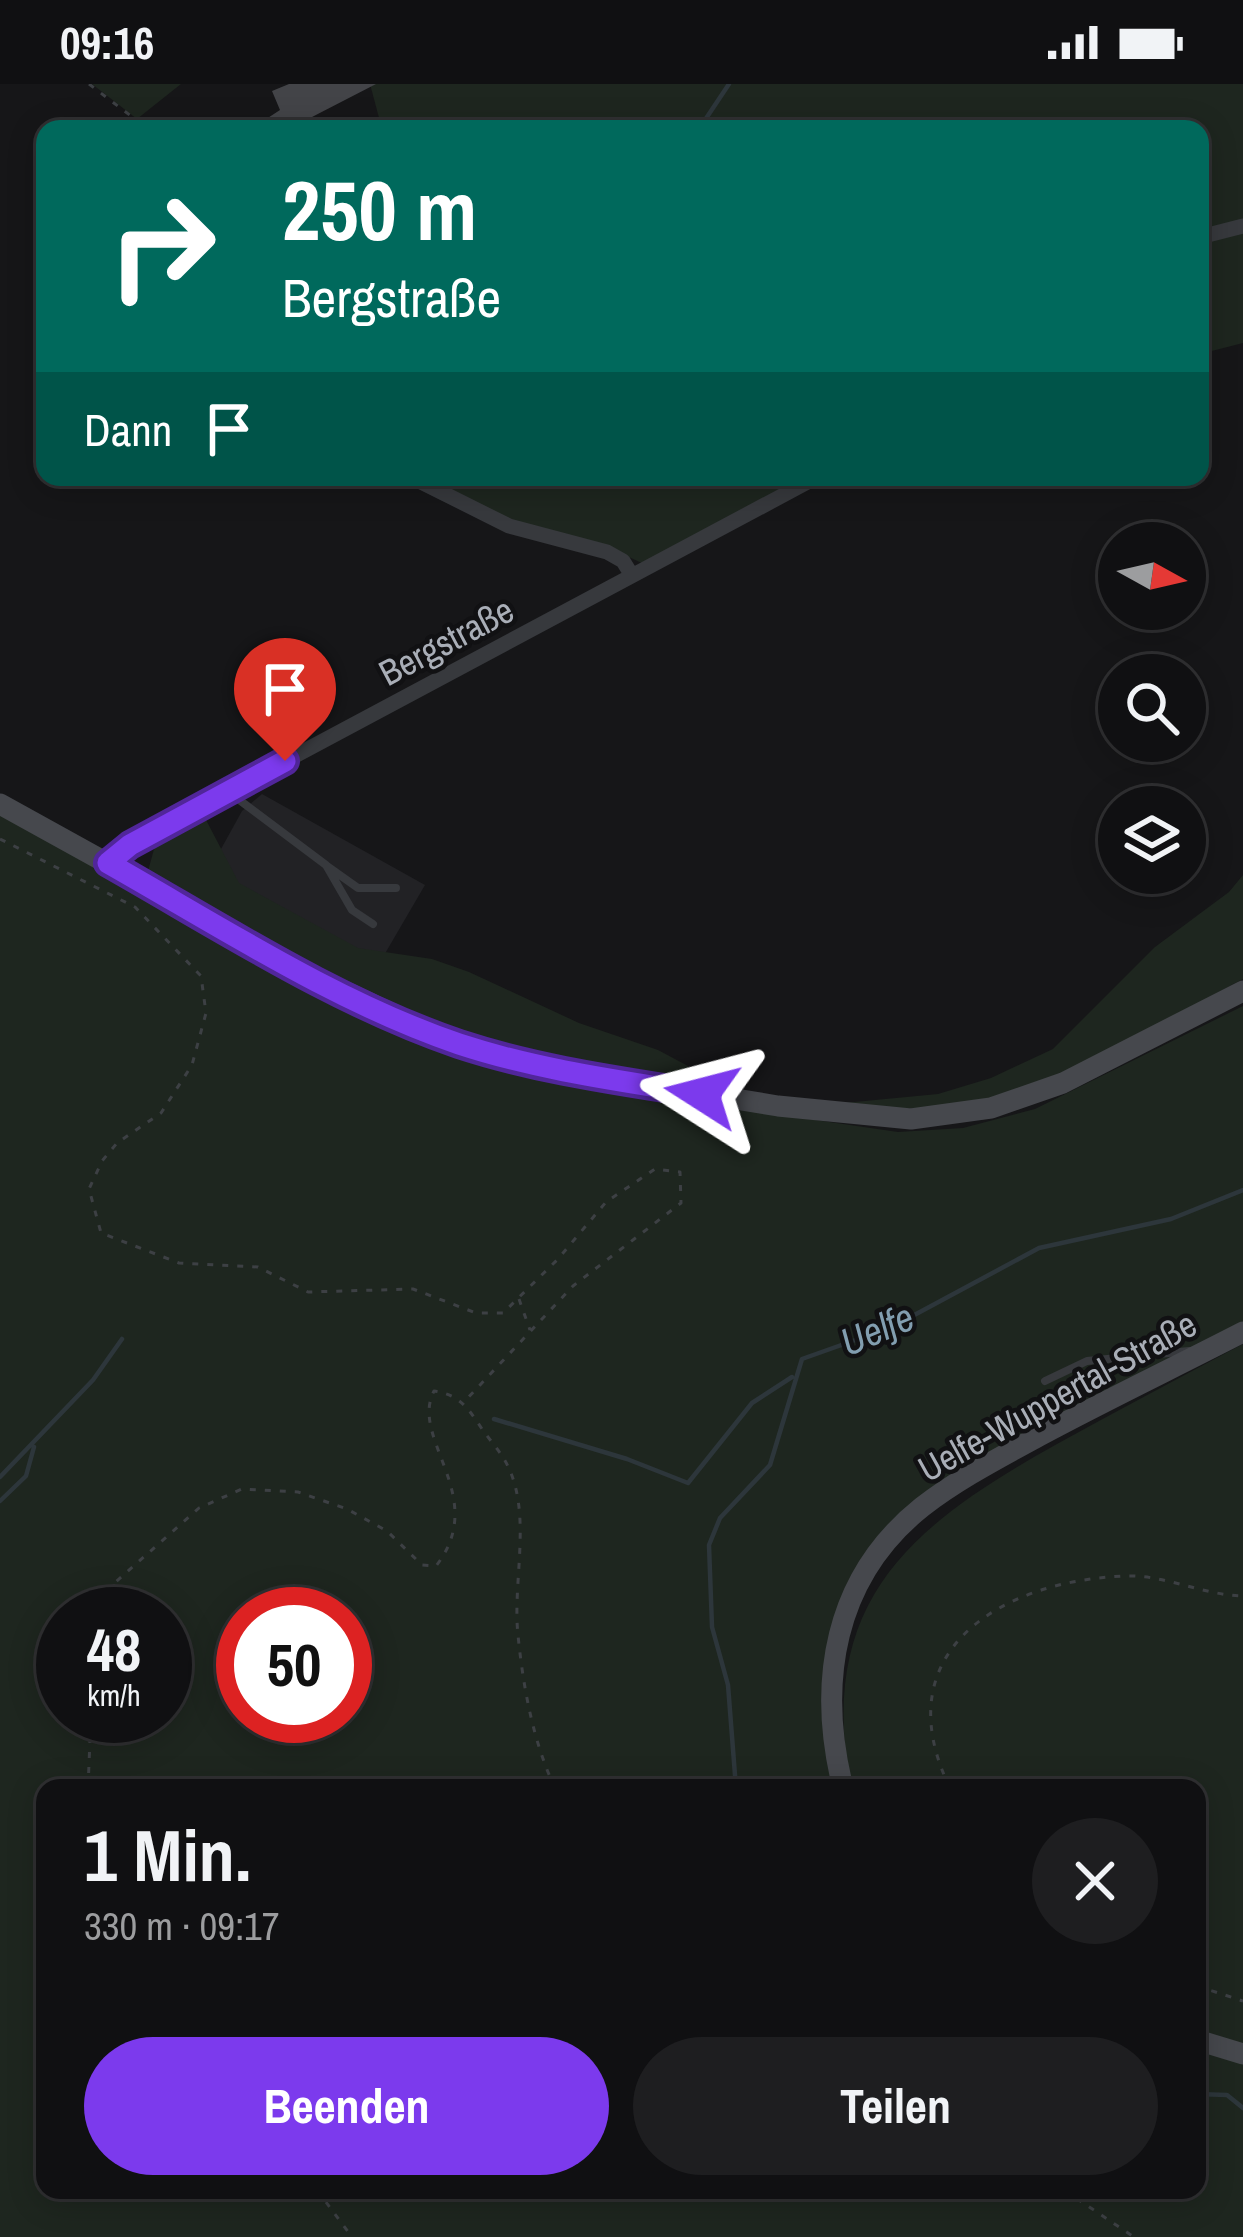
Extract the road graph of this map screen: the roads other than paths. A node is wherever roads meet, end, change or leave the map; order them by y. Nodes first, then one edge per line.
1 (1243, 226) edge
2 (1209, 235) edge
3 (429, 486) edge
4 (800, 486) edge
5 (631, 574) junction
6 (228, 792) junction
7 (0, 804) edge
8 (108, 863) junction
9 (326, 865) junction
10 (396, 888) dead end
11 (373, 924) dead end
12 (1243, 991) edge
13 (1243, 1333) edge
14 (1209, 1350) junction
15 (1046, 1382) dead end
16 (841, 1779) edge
17 (1206, 2043) edge
18 (1243, 2054) edge

1 - 2 street
3 - 5 street
4 - 5 street, Bergstraße
5 - 6 street, Bergstraße
6 - 8 street, Bergstraße
6 - 9 lane
7 - 8 main road
8 - 12 main road
9 - 10 lane
9 - 11 lane
13 - 14 main road, Uelfe-Wuppertal-Straße
14 - 15 lane
14 - 16 main road, Uelfe-Wuppertal-Straße
17 - 18 main road

